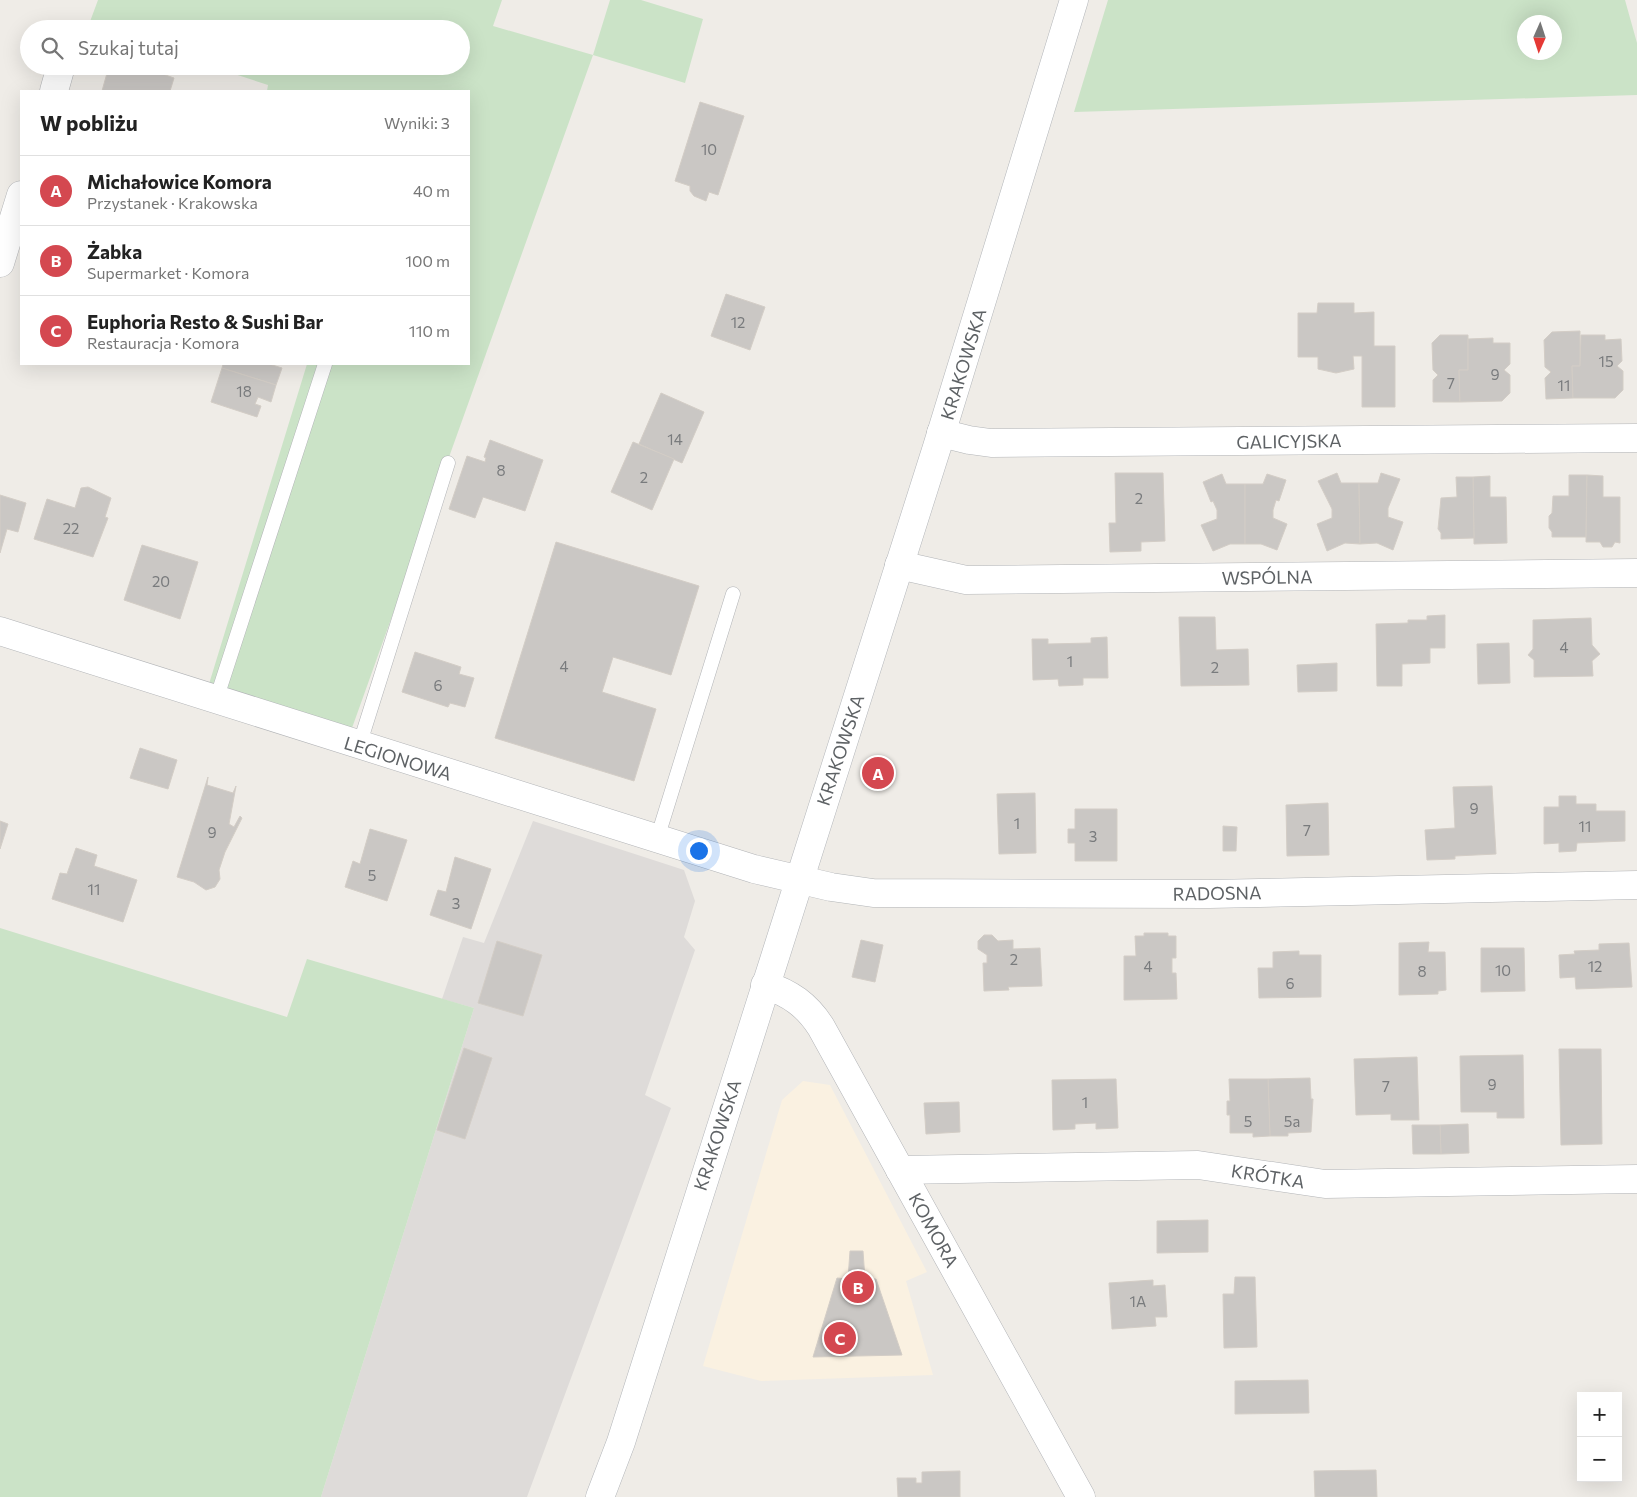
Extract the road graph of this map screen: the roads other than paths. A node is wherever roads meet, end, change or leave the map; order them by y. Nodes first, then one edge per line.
1 (1074, 0) edge
2 (58, 75) edge
3 (54, 90) edge
4 (20, 198) edge
5 (0, 263) edge
6 (324, 365) edge
7 (941, 433) junction
8 (1637, 438) edge
9 (448, 463) dead end
10 (899, 565) junction
11 (1637, 574) edge
12 (733, 594) dead end
13 (0, 631) edge
14 (216, 700) junction
15 (359, 746) junction
16 (657, 839) junction
17 (798, 879) junction
18 (1637, 885) edge
19 (765, 985) junction
20 (900, 1170) junction
21 (1637, 1179) edge
22 (600, 1497) edge
23 (1081, 1497) edge

1 - 7 street, KRAKOWSKA
2 - 3 street
4 - 5 street
6 - 14 lane
7 - 8 street, GALICYJSKA
7 - 10 street, KRAKOWSKA
9 - 15 lane
10 - 11 street, WSPÓLNA
10 - 17 street, KRAKOWSKA
12 - 16 lane
13 - 14 street, LEGIONOWA
14 - 15 street, LEGIONOWA
15 - 16 street, LEGIONOWA
16 - 17 street, LEGIONOWA
17 - 18 street, RADOSNA
17 - 19 street, KRAKOWSKA
19 - 20 street, KOMORA
19 - 22 street, KRAKOWSKA
20 - 21 street, KRÓTKA
20 - 23 street, KOMORA

